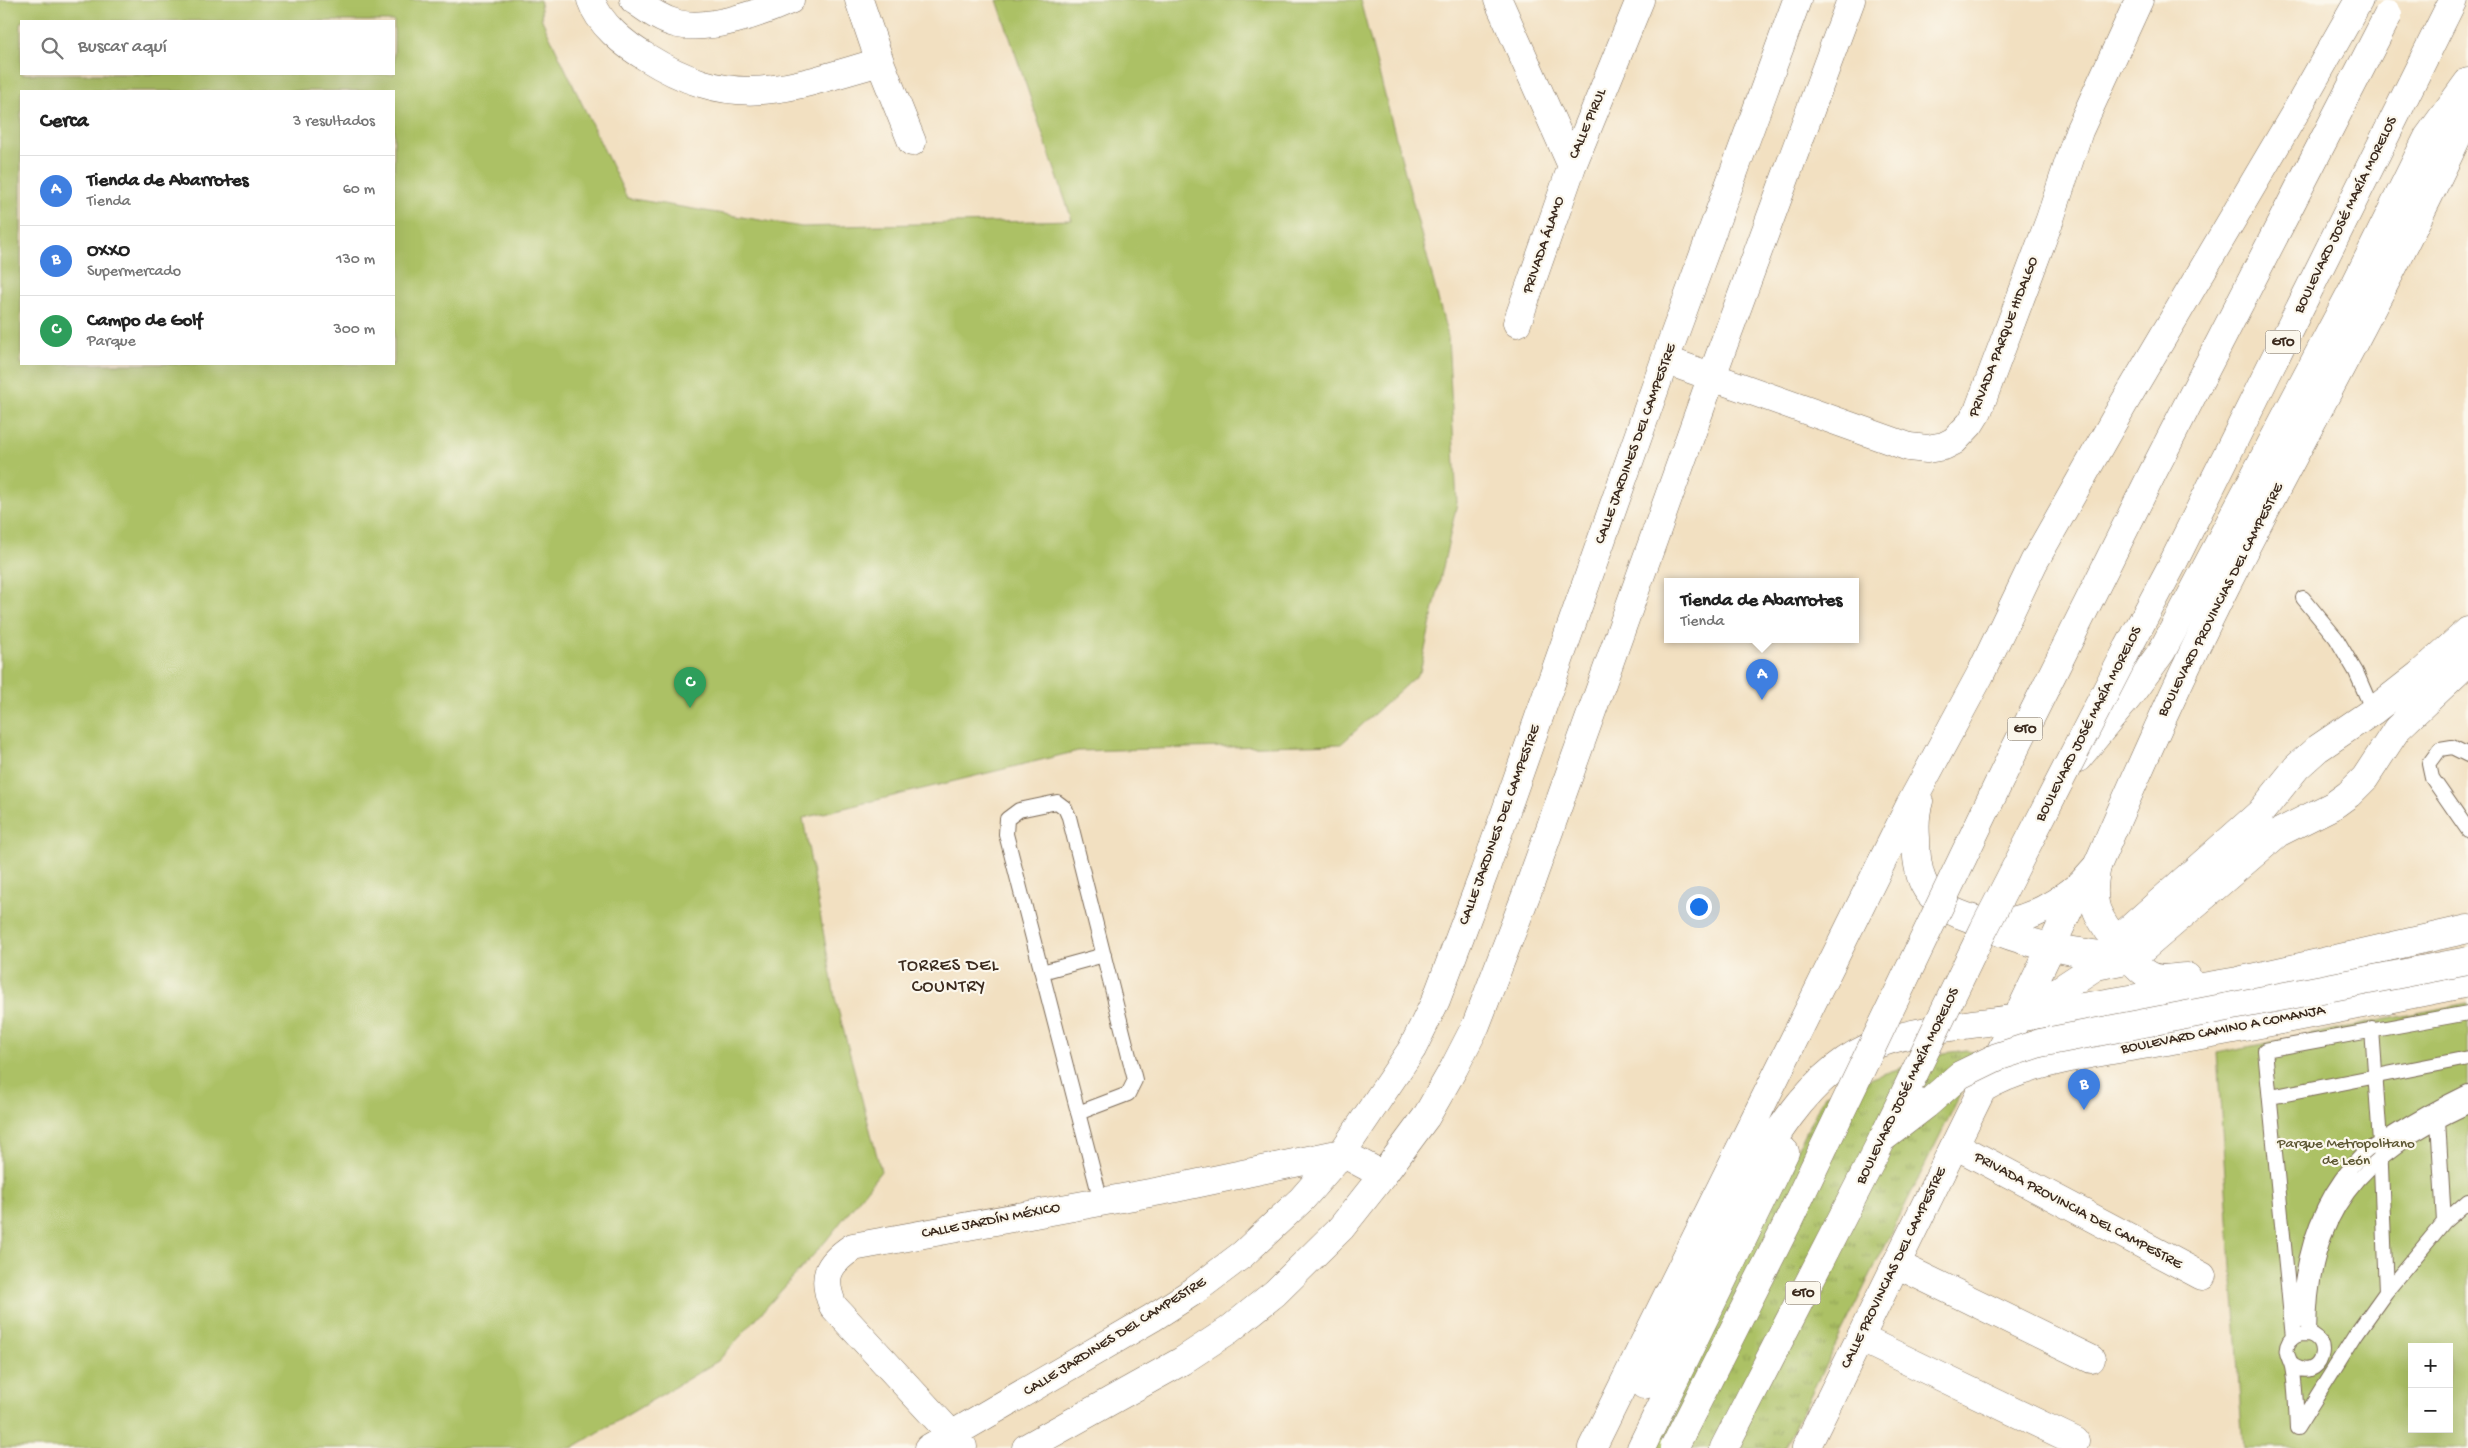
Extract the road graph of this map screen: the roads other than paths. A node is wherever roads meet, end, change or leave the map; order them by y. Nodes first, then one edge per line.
1 (591, 0) edge
2 (634, 0) edge
3 (790, 0) edge
4 (859, 0) edge
5 (1498, 0) edge
6 (1640, 0) edge
7 (1797, 0) edge
8 (1851, 0) edge
9 (2139, 0) edge
10 (2359, 0) edge
11 (2453, 0) edge
12 (2392, 8) edge
13 (880, 62) junction
14 (2468, 82) edge
15 (2468, 114) edge
16 (912, 142) dead end
17 (1572, 166) junction
18 (1517, 323) dead end
19 (1665, 360) junction
20 (1712, 376) junction
21 (2303, 598) dead end
22 (2468, 631) edge
23 (2468, 662) edge
24 (2363, 718) junction
25 (2382, 752) junction
26 (2468, 755) edge
27 (1930, 771) junction
28 (2059, 784) junction
29 (2282, 787) junction
30 (2306, 818) junction
31 (2468, 830) edge
32 (2089, 875) junction
33 (1970, 918) junction
34 (2468, 929) edge
35 (2050, 946) junction
36 (1104, 955) junction
37 (2112, 955) junction
38 (2468, 961) edge
39 (1042, 972) junction
40 (2238, 981) junction
41 (2468, 983) edge
42 (2468, 1013) edge
43 (2017, 1018) junction
44 (2372, 1029) junction
45 (2468, 1058) edge
46 (2374, 1076) junction
47 (1818, 1083) junction
48 (1982, 1088) junction
49 (2468, 1092) edge
50 (2271, 1097) junction
51 (2468, 1106) edge
52 (1078, 1113) junction
53 (2438, 1120) junction
54 (1883, 1138) junction
55 (2380, 1142) junction
56 (1955, 1145) junction
57 (1342, 1153) junction
58 (2380, 1158) junction
59 (1383, 1175) junction
60 (2468, 1201) edge
61 (1101, 1202) junction
62 (2444, 1222) junction
63 (1896, 1264) junction
64 (2202, 1276) dead end
65 (2386, 1292) junction
66 (2300, 1336) junction
67 (1860, 1338) junction
68 (2322, 1352) junction
69 (2342, 1356) junction
70 (2090, 1359) dead end
71 (2292, 1365) junction
72 (2075, 1441) dead end
73 (958, 1442) edge
74 (929, 1448) edge
75 (1026, 1448) edge
76 (1592, 1448) edge
77 (1611, 1448) edge
78 (1641, 1448) edge
79 (1674, 1448) edge
80 (1724, 1448) edge
81 (1806, 1448) edge

1 - 13 street
2 - 3 street
4 - 13 street
5 - 17 street, CALLE PIRUL
6 - 17 street, CALLE PIRUL
7 - 19 street, CALLE JARDINES DEL CAMPESTRE
8 - 20 street
9 - 20 street, PRIVADA PARQUE HIDALGO
10 - 27 street
11 - 28 street, BOULEVARD JOSÉ MARÍA MORELOS / GTO, bridge
12 - 79 street, GTO, bridge
13 - 16 street
14 - 28 street, bridge
15 - 32 street, BOULEVARD PROVINCIAS DEL CAMPESTRE
17 - 18 street, PRIVADA ÁLAMO
19 - 20 street, PRIVADA PARQUE HIDALGO
19 - 57 street, CALLE JARDINES DEL CAMPESTRE
20 - 59 street
21 - 24 lane
22 - 24 street
23 - 25 street
24 - 25 street
24 - 29 street
25 - 30 street
26 - 31 lane
27 - 33 street
27 - 76 street
28 - 54 street, BOULEVARD JOSÉ MARÍA MORELOS / GTO, bridge
29 - 30 street
29 - 37 street
30 - 37 street
32 - 33 street
32 - 35 street, BOULEVARD PROVINCIAS DEL CAMPESTRE
32 - 37 street
33 - 35 street
34 - 40 street
35 - 37 street
35 - 43 street, BOULEVARD PROVINCIAS DEL CAMPESTRE
36 - 39 lane
36 - 39 lane
36 - 52 lane
37 - 40 street
37 - 43 street
38 - 54 street, bridge
39 - 52 lane
40 - 43 street
41 - 48 street, BOULEVARD CAMINO A COMANJA
42 - 44 lane
43 - 47 street
43 - 48 street, BOULEVARD PROVINCIAS DEL CAMPESTRE
44 - 46 lane
44 - 50 lane
45 - 46 lane
46 - 50 lane
46 - 55 lane
47 - 77 street
47 - 78 street
48 - 56 street, CALLE PROVINCIAS DEL CAMPESTRE
49 - 55 lane
50 - 66 lane
51 - 53 lane
52 - 61 lane
53 - 58 lane
53 - 62 lane
54 - 80 street, BOULEVARD JOSÉ MARÍA MORELOS / GTO
55 - 58 lane
55 - 66 lane
56 - 63 street, CALLE PROVINCIAS DEL CAMPESTRE
56 - 64 street, PRIVADA PROVINCIA DEL CAMPESTRE
57 - 59 street
57 - 61 street, CALLE JARDÍN MÉXICO
57 - 73 street, CALLE JARDINES DEL CAMPESTRE
58 - 65 lane
58 - 66 lane
59 - 75 street
60 - 62 lane
61 - 73 street, CALLE JARDÍN MÉXICO
62 - 65 lane
63 - 67 street, CALLE PROVINCIAS DEL CAMPESTRE
63 - 70 street
65 - 69 lane
66 - 68 lane
66 - 71 lane
67 - 72 street
67 - 81 street, CALLE PROVINCIAS DEL CAMPESTRE
68 - 69 lane
68 - 71 lane
69 - 71 lane
73 - 74 street, CALLE JARDINES DEL CAMPESTRE

